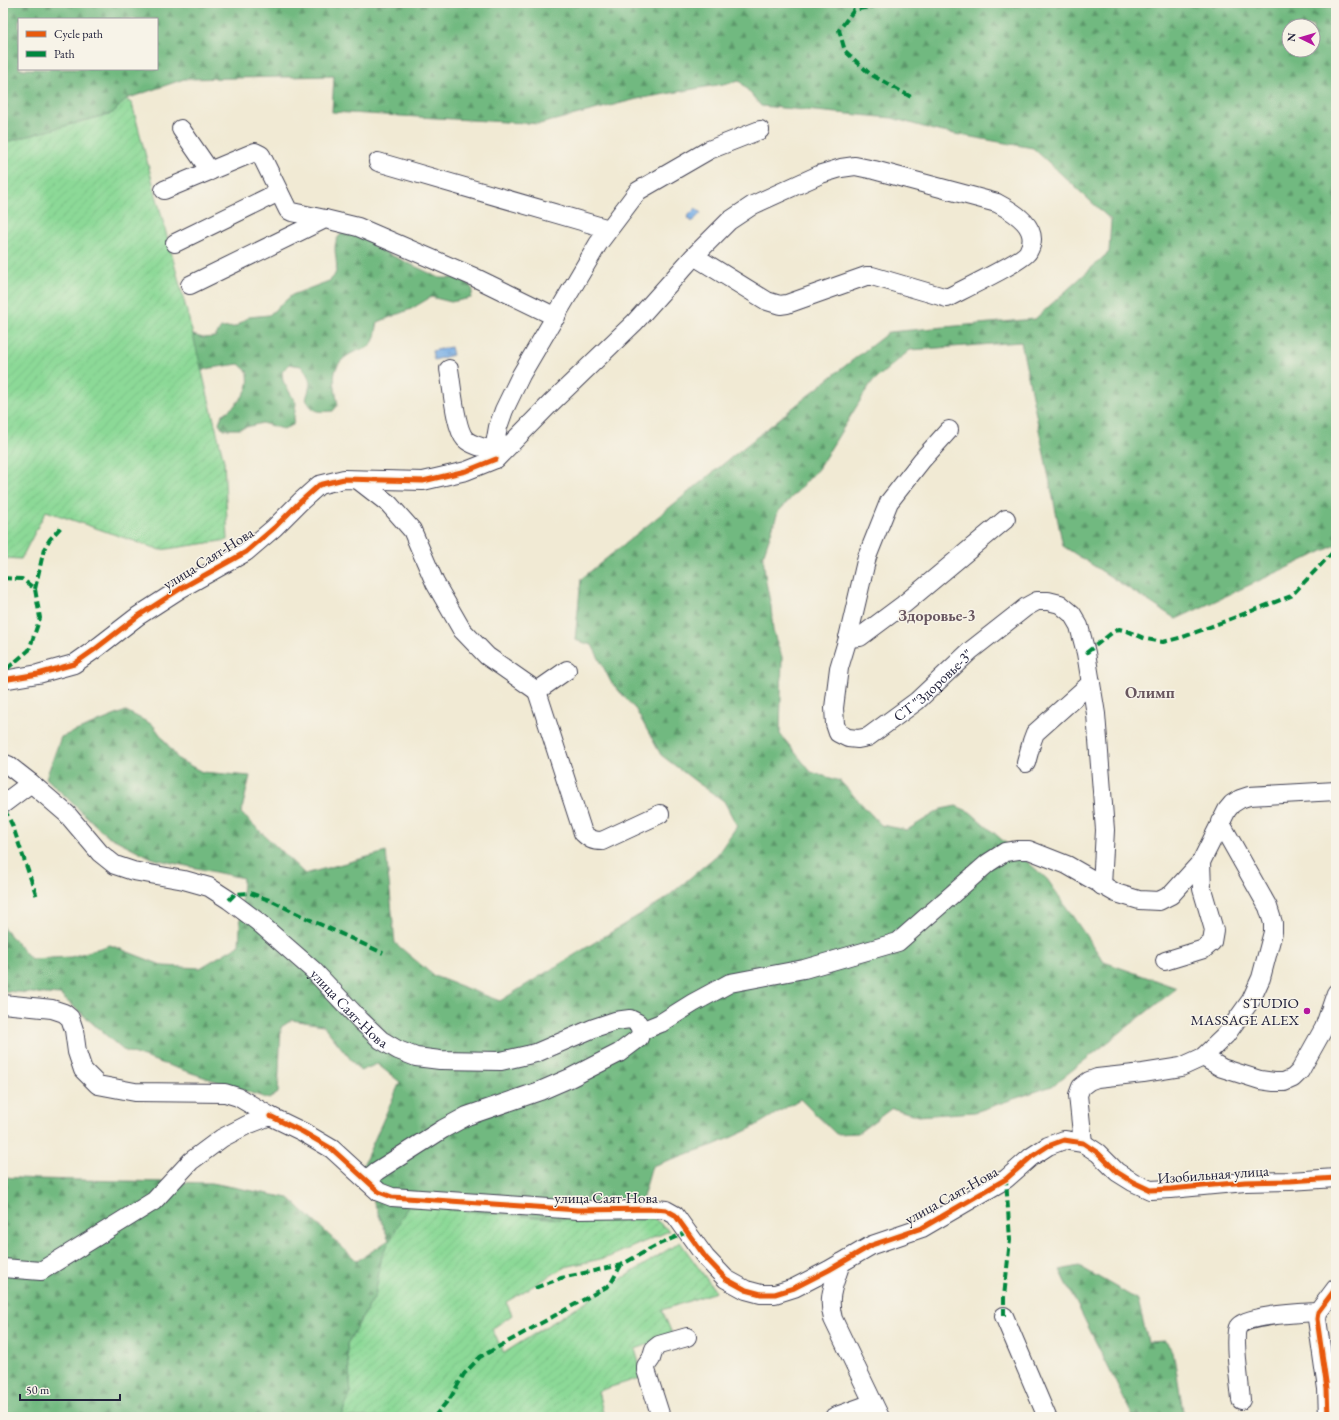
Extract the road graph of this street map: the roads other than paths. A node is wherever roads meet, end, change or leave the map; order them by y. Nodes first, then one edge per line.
1 (181, 130) dead end
2 (760, 130) dead end
3 (378, 162) dead end
4 (210, 171) junction
5 (164, 190) dead end
6 (279, 192) junction
7 (325, 219) junction
8 (609, 228) junction
9 (175, 243) dead end
10 (694, 256) junction
11 (190, 285) dead end
12 (556, 317) junction
13 (449, 369) dead end
14 (949, 430) dead end
15 (495, 455) junction
16 (358, 480) junction
17 (1006, 519) dead end
18 (848, 638) junction
19 (566, 670) dead end
20 (3, 680) edge
21 (1090, 683) junction
22 (537, 691) junction
23 (3, 763) edge
24 (1026, 763) dead end
25 (31, 783) junction
26 (1336, 791) edge
27 (3, 804) edge
28 (660, 814) dead end
29 (1220, 822) junction
30 (1201, 862) junction
31 (1102, 886) junction
32 (1165, 961) dead end
33 (1336, 993) edge
34 (3, 1004) edge
35 (641, 1031) junction
36 (1203, 1057) junction
37 (270, 1116) junction
38 (1083, 1143) junction
39 (1336, 1178) edge
40 (366, 1180) junction
41 (840, 1263) junction
42 (3, 1268) edge
43 (1336, 1288) edge
44 (1318, 1312) junction
45 (1004, 1316) dead end
46 (688, 1337) dead end
47 (1241, 1400) dead end
48 (877, 1410) edge
49 (661, 1417) edge
50 (834, 1417) edge
51 (1047, 1417) edge
52 (1328, 1417) edge

1 - 4 street
2 - 8 street
3 - 8 street
4 - 5 street
4 - 6 street
6 - 7 street
6 - 9 street
7 - 11 street
7 - 12 street
8 - 12 street
10 - 10 street
10 - 15 street
12 - 15 street
13 - 15 street
14 - 18 street, СТ "Здоровье-3"
15 - 16 street, улица Саят-Нова
16 - 20 street, улица Саят-Нова
16 - 22 street
17 - 18 street
18 - 21 street, СТ "Здоровье-3"
19 - 22 street
21 - 24 street
21 - 31 street, СТ "Здоровье-3"
22 - 28 street
23 - 25 street, улица Саят-Нова
25 - 27 street
25 - 35 street, улица Саят-Нова
26 - 29 street
29 - 30 street
29 - 36 street
30 - 31 street
30 - 32 street
31 - 35 street
33 - 36 street
34 - 37 street, улица Саят-Нова
35 - 40 street
36 - 38 street
37 - 40 street, улица Саят-Нова
37 - 42 street
38 - 39 street, Изобильная улица
38 - 41 street, улица Саят-Нова
40 - 41 street, улица Саят-Нова
41 - 48 street
43 - 44 street
44 - 47 street
44 - 52 street
45 - 51 street
46 - 49 street
48 - 50 street

